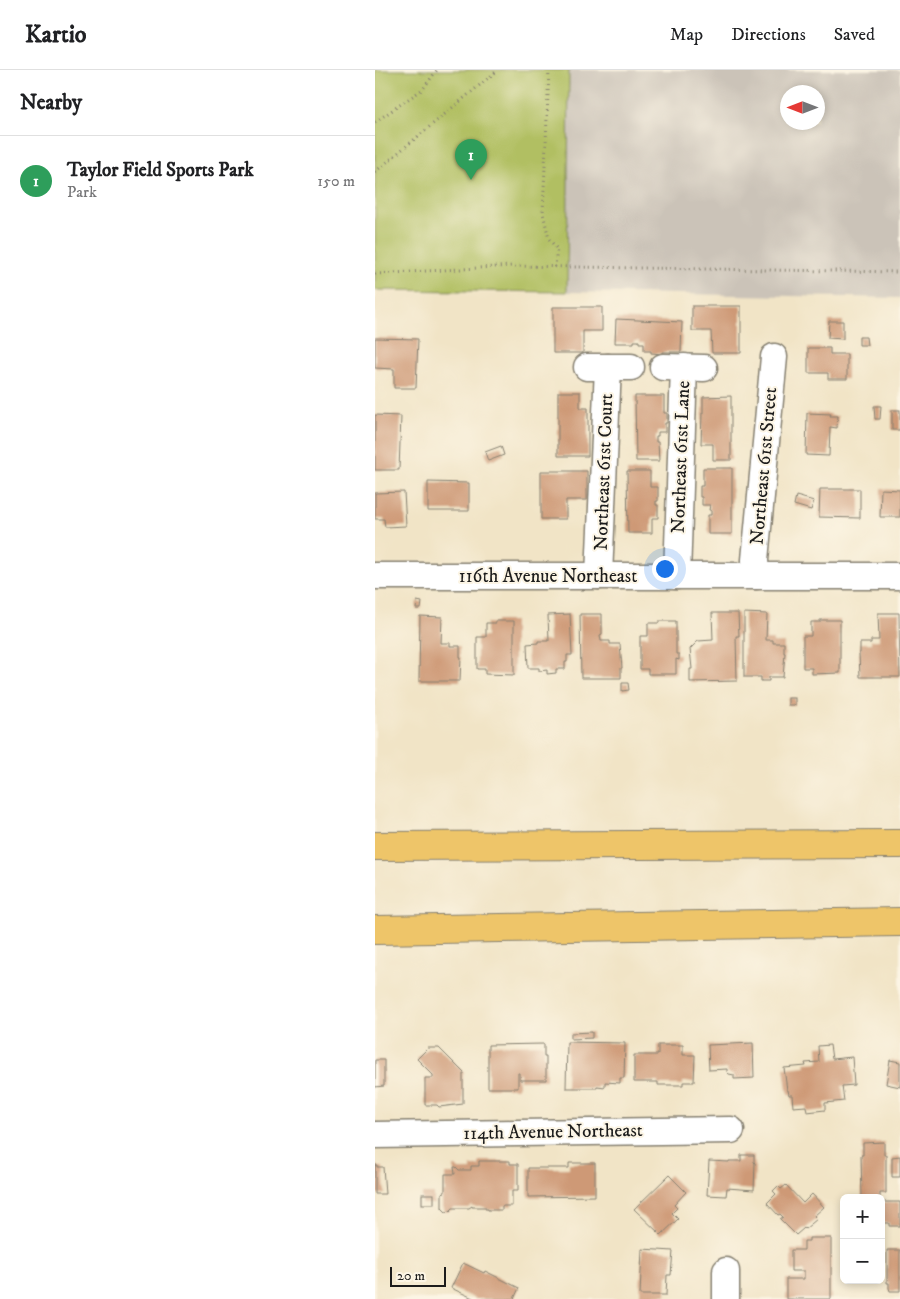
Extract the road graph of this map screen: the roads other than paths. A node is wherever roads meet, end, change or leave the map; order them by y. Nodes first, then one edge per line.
1 (774, 358) dead end
2 (609, 367) dead end
3 (684, 368) dead end
4 (375, 576) edge
5 (599, 576) junction
6 (677, 576) junction
7 (756, 576) junction
8 (900, 576) edge
9 (900, 844) edge
10 (375, 846) edge
11 (900, 922) edge
12 (375, 930) edge
13 (731, 1130) dead end
14 (375, 1135) edge
15 (727, 1271) dead end
16 (727, 1299) edge

1 - 7 street, Northeast 61st Street
2 - 5 street, Northeast 61st Court
3 - 6 street, Northeast 61st Lane
4 - 5 street, 116th Avenue Northeast
5 - 6 street, 116th Avenue Northeast
6 - 7 street, 116th Avenue Northeast
7 - 8 street, 116th Avenue Northeast
9 - 10 highway
11 - 12 highway
13 - 14 street, 114th Avenue Northeast
15 - 16 street

